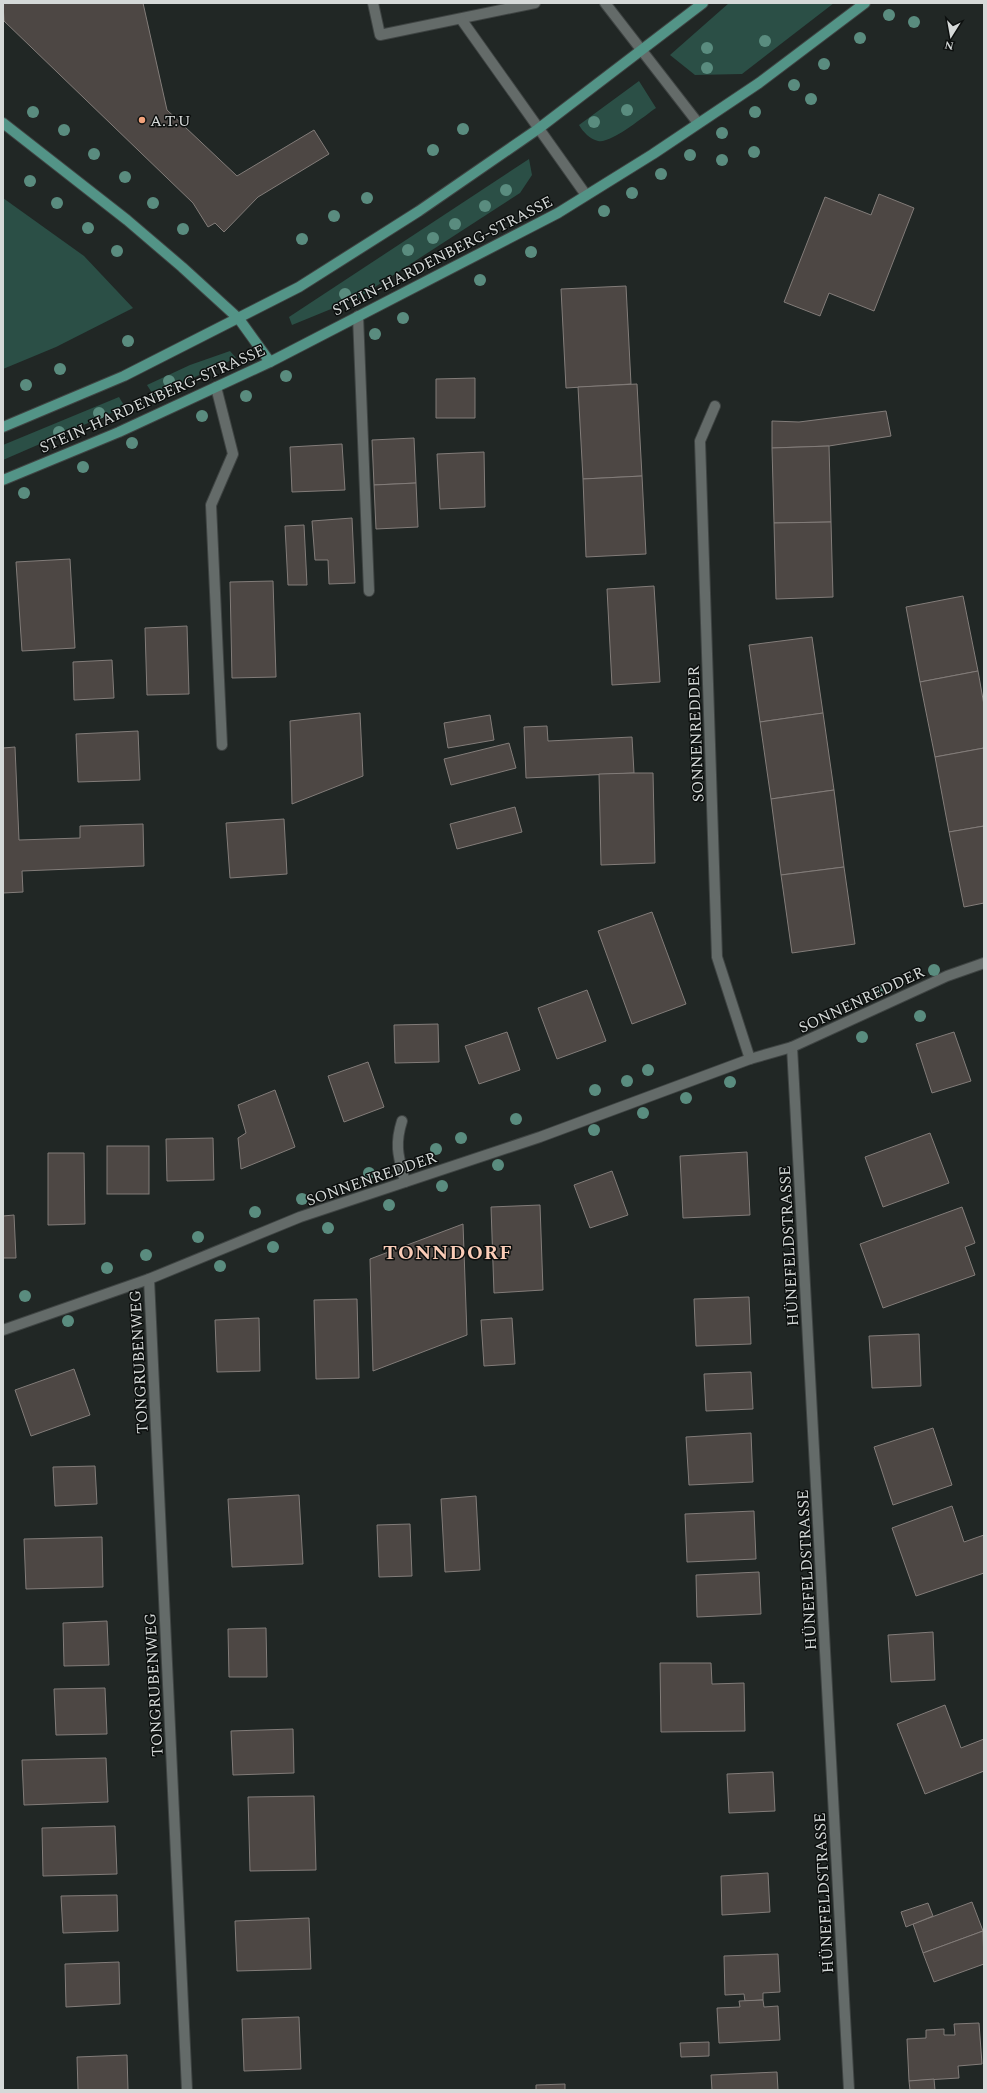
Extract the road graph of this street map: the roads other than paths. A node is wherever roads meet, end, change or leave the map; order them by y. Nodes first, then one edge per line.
1 (373, 3) edge
2 (535, 3) edge
3 (605, 3) edge
4 (702, 3) edge
5 (865, 3) edge
6 (461, 19) junction
7 (641, 51) junction
8 (3, 123) edge
9 (698, 123) junction
10 (538, 129) junction
11 (586, 195) junction
12 (358, 316) junction
13 (239, 319) junction
14 (270, 362) junction
15 (216, 387) junction
16 (715, 406) dead end
17 (3, 427) edge
18 (3, 480) edge
19 (369, 591) dead end
20 (222, 745) dead end
21 (984, 963) edge
22 (792, 1048) junction
23 (750, 1059) junction
24 (402, 1121) dead end
25 (405, 1182) junction
26 (149, 1279) junction
27 (3, 1330) edge
28 (187, 2090) edge
29 (849, 2090) edge

1 - 6 street
2 - 6 street
3 - 7 street
4 - 7 main road, STEIN-HARDENBERG-STRASSE
5 - 9 main road, STEIN-HARDENBERG-STRASSE
6 - 10 street
7 - 9 street
7 - 10 main road, STEIN-HARDENBERG-STRASSE
8 - 13 main road
9 - 11 main road, STEIN-HARDENBERG-STRASSE
10 - 11 street
10 - 13 main road, STEIN-HARDENBERG-STRASSE
11 - 12 main road, STEIN-HARDENBERG-STRASSE
12 - 14 main road, STEIN-HARDENBERG-STRASSE
12 - 19 street
13 - 14 main road
13 - 17 main road, STEIN-HARDENBERG-STRASSE
14 - 15 main road, STEIN-HARDENBERG-STRASSE
15 - 18 main road, STEIN-HARDENBERG-STRASSE
15 - 20 street
16 - 23 street, SONNENREDDER
21 - 22 street, SONNENREDDER
22 - 23 street, SONNENREDDER
22 - 29 street, HÜNEFELDSTRASSE
23 - 25 street, SONNENREDDER
24 - 25 street
25 - 26 street, SONNENREDDER
26 - 27 street, SONNENREDDER
26 - 28 street, TONGRUBENWEG

